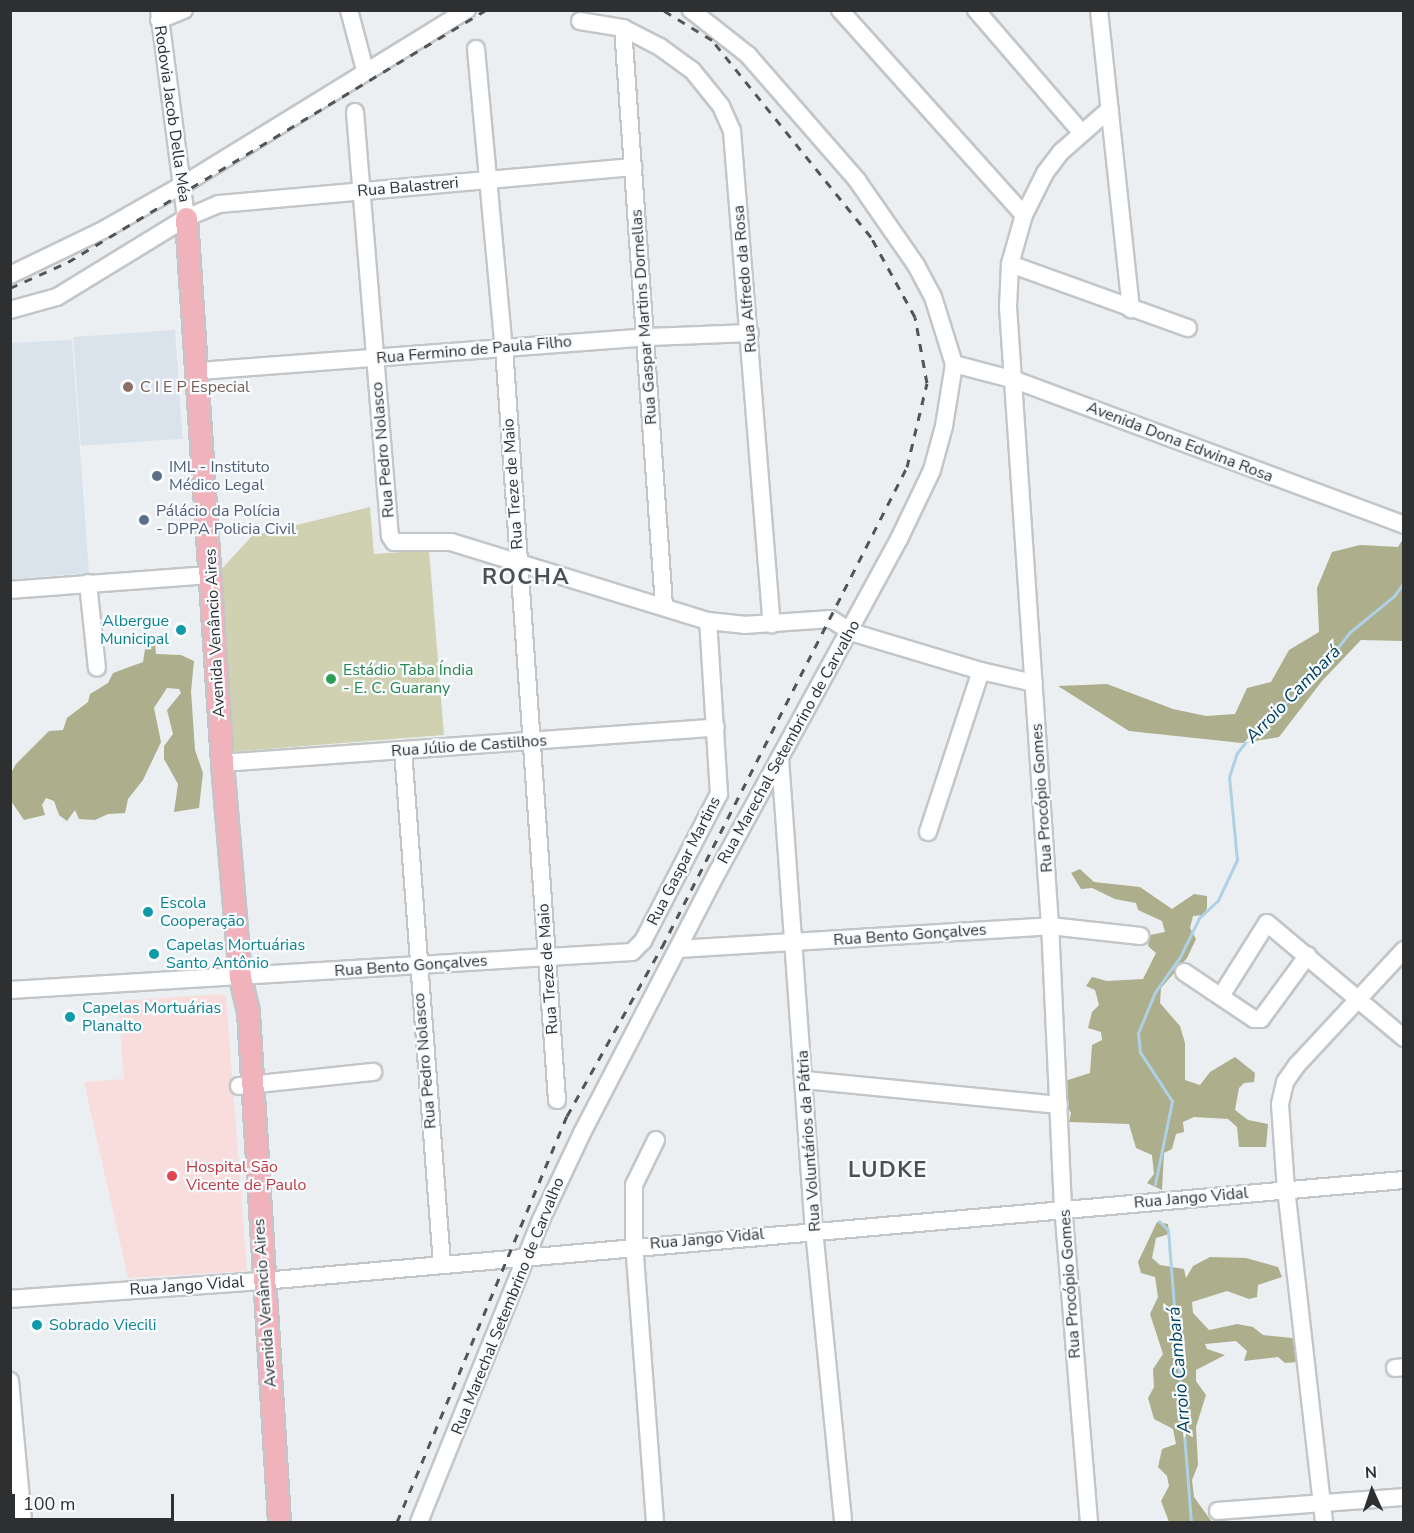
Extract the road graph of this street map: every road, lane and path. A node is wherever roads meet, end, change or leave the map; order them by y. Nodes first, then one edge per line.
1 (184, 10) edge
2 (349, 10) edge
3 (467, 10) edge
4 (691, 10) edge
5 (976, 10) edge
6 (1099, 10) edge
7 (852, 14) edge
8 (159, 15) edge
9 (580, 21) dead end
10 (623, 28) junction
11 (476, 49) dead end
12 (365, 70) junction
13 (1110, 109) junction
14 (356, 112) dead end
15 (1081, 132) junction
16 (633, 167) junction
17 (489, 180) junction
18 (184, 184) junction
19 (363, 190) junction
20 (1024, 215) junction
21 (186, 218) junction
22 (1010, 264) junction
23 (10, 275) edge
24 (1131, 309) junction
25 (10, 310) edge
26 (1188, 328) dead end
27 (750, 333) junction
28 (647, 337) junction
29 (504, 348) junction
30 (375, 358) junction
31 (954, 364) junction
32 (199, 371) junction
33 (1015, 380) junction
34 (1404, 525) edge
35 (518, 563) junction
36 (211, 575) junction
37 (88, 583) junction
38 (10, 590) edge
39 (664, 606) junction
40 (863, 608) junction
41 (831, 619) junction
42 (708, 621) junction
43 (772, 624) junction
44 (851, 632) junction
45 (97, 668) dead end
46 (981, 671) junction
47 (1034, 683) junction
48 (716, 728) junction
49 (532, 741) junction
50 (403, 750) junction
51 (780, 758) junction
52 (222, 763) junction
53 (928, 832) dead end
54 (1050, 926) junction
55 (1140, 936) dead end
56 (793, 943) junction
57 (678, 949) junction
58 (1404, 950) edge
59 (632, 952) joint
60 (1308, 955) junction
61 (548, 957) junction
62 (418, 966) junction
63 (1184, 972) dead end
64 (240, 977) junction
65 (10, 990) edge
66 (1221, 996) junction
67 (1356, 999) junction
68 (1404, 1038) edge
69 (373, 1072) dead end
70 (805, 1080) junction
71 (244, 1086) junction
72 (557, 1100) dead end
73 (1059, 1106) junction
74 (656, 1140) dead end
75 (1404, 1180) edge
76 (1286, 1190) junction
77 (1064, 1209) junction
78 (814, 1230) junction
79 (634, 1245) junction
80 (528, 1256) junction
81 (442, 1264) junction
82 (257, 1281) junction
83 (10, 1299) edge
84 (10, 1381) edge
85 (264, 1389) junction
86 (1404, 1497) edge
87 (1323, 1503) junction
88 (1218, 1511) dead end
89 (426, 1521) edge
90 (23, 1522) edge
91 (265, 1522) edge
92 (279, 1522) edge
93 (655, 1522) edge
94 (843, 1522) edge
95 (1089, 1522) edge
96 (1324, 1522) edge

1 - 8 street
2 - 12 street
3 - 12 street
4 - 31 street, Rua Marechal Setembrino de Carvalho
5 - 15 street
6 - 13 street
7 - 20 street
8 - 18 street, Rodovia Jacob Della Méa
9 - 10 street, Rua Alfredo da Rosa
10 - 16 street, Rua Gaspar Martins Dornellas
10 - 27 street, Rua Alfredo da Rosa
11 - 17 street, Rua Treze de Maio
12 - 18 street
13 - 15 street, Rua Procópio Gomes
13 - 24 street
14 - 19 street, Rua Pedro Nolasco
15 - 20 street, Rua Procópio Gomes
16 - 17 street, Rua Balastreri
16 - 28 street, Rua Gaspar Martins Dornellas
17 - 19 street, Rua Balastreri
17 - 29 street, Rua Treze de Maio
18 - 21 street, Rodovia Jacob Della Méa
18 - 23 street
19 - 21 street, Rua Balastreri
19 - 30 street, Rua Pedro Nolasco
20 - 22 street, Rua Procópio Gomes
21 - 25 street
21 - 32 main road, Avenida Venâncio Aires
22 - 24 street
22 - 33 street, Rua Procópio Gomes
24 - 26 street
27 - 28 street, Rua Fermino de Paula Filho
27 - 43 street, Rua Alfredo da Rosa
28 - 29 street, Rua Fermino de Paula Filho
28 - 39 street, Rua Gaspar Martins Dornellas
29 - 30 street, Rua Fermino de Paula Filho
29 - 35 street, Rua Treze de Maio
30 - 32 street, Rua Fermino de Paula Filho
30 - 35 street, Rua Pedro Nolasco
31 - 33 street, Avenida Dona Edwina Rosa
31 - 40 street, Rua Marechal Setembrino de Carvalho
32 - 36 main road, Avenida Venâncio Aires
33 - 34 street, Avenida Dona Edwina Rosa
33 - 47 street, Rua Procópio Gomes
35 - 39 street
35 - 49 street, Rua Treze de Maio
36 - 37 street
36 - 52 main road, Avenida Venâncio Aires
37 - 38 street
37 - 45 street
39 - 42 street
40 - 41 street
40 - 44 street, Rua Marechal Setembrino de Carvalho
41 - 43 street
41 - 44 street
42 - 43 street
42 - 48 street, Rua Gaspar Martins
44 - 46 street
44 - 51 street, Rua Marechal Setembrino de Carvalho
46 - 47 street
46 - 53 street
47 - 54 street, Rua Procópio Gomes
48 - 49 street, Rua Júlio de Castilhos
48 - 59 street, Rua Gaspar Martins
49 - 50 street, Rua Júlio de Castilhos
49 - 61 street, Rua Treze de Maio
50 - 52 street, Rua Júlio de Castilhos
50 - 62 street, Rua Pedro Nolasco
51 - 56 street, Rua Voluntários da Pátria
51 - 57 street, Rua Marechal Setembrino de Carvalho
52 - 64 main road, Avenida Venâncio Aires
54 - 55 street, Rua Bento Gonçalves
54 - 56 street, Rua Bento Gonçalves
54 - 73 street, Rua Procópio Gomes
56 - 57 street, Rua Bento Gonçalves
56 - 70 street, Rua Voluntários da Pátria
57 - 80 street, Rua Marechal Setembrino de Carvalho
58 - 67 street
59 - 61 street, Rua Bento Gonçalves
60 - 66 street
60 - 66 street
60 - 67 street
61 - 62 street, Rua Bento Gonçalves
61 - 72 street, Rua Treze de Maio
62 - 64 street, Rua Bento Gonçalves
62 - 81 street, Rua Pedro Nolasco
63 - 66 street
64 - 65 street, Rua Bento Gonçalves
64 - 71 main road, Avenida Venâncio Aires
67 - 68 street
67 - 76 street
69 - 71 street
70 - 73 street
70 - 78 street, Rua Voluntários da Pátria
71 - 82 main road, Avenida Venâncio Aires
73 - 77 street, Rua Procópio Gomes
74 - 79 street
75 - 76 street, Rua Jango Vidal
76 - 77 street, Rua Jango Vidal
76 - 87 street
77 - 78 street, Rua Jango Vidal
77 - 95 street, Rua Procópio Gomes
78 - 79 street, Rua Jango Vidal
78 - 94 street, Rua Voluntários da Pátria
79 - 80 street, Rua Jango Vidal
79 - 93 street
80 - 81 street, Rua Jango Vidal
80 - 89 street, Rua Marechal Setembrino de Carvalho
81 - 82 street, Rua Jango Vidal
82 - 83 street, Rua Jango Vidal
82 - 85 main road, Avenida Venâncio Aires
84 - 90 street
85 - 91 main road, Avenida Venâncio Aires
85 - 92 main road, Avenida Venâncio Aires
86 - 87 street
87 - 88 street
87 - 96 street

